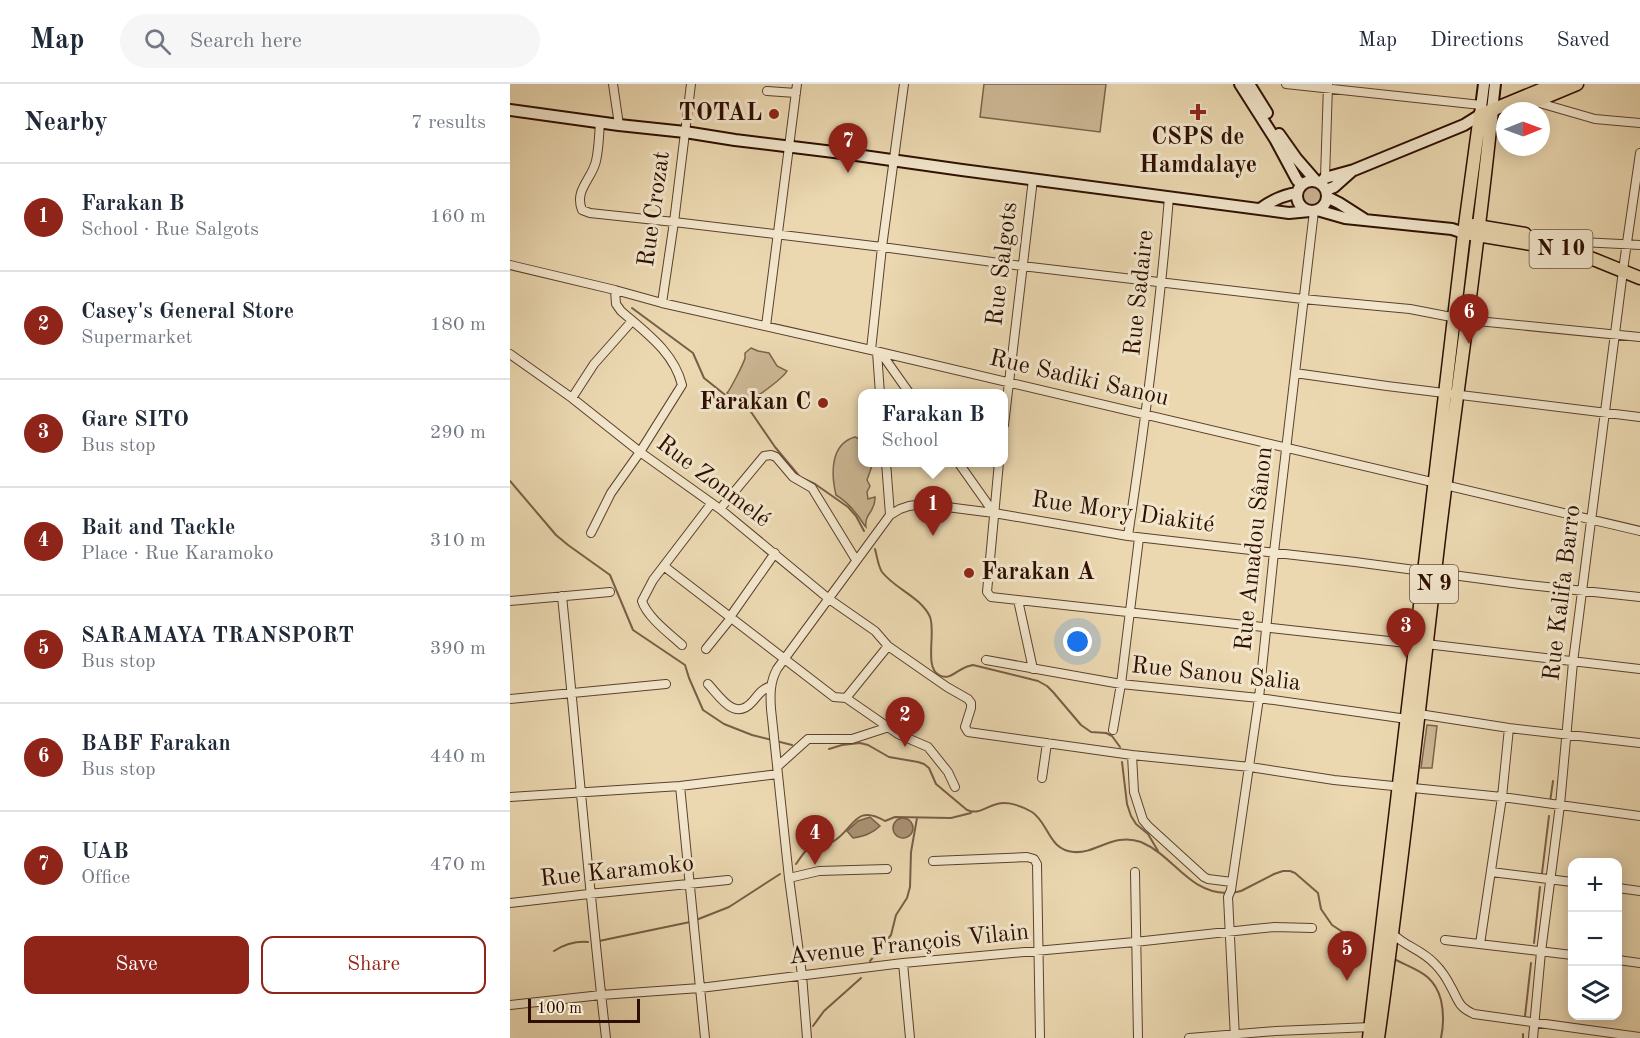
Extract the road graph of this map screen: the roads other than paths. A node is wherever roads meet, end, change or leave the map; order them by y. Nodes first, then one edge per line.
1 (613, 84) edge
2 (691, 84) edge
3 (904, 84) edge
4 (1239, 84) edge
5 (1249, 84) edge
6 (1286, 84) edge
7 (1484, 84) edge
8 (1496, 84) edge
9 (1555, 84) edge
10 (1577, 84) edge
11 (1328, 87) edge
12 (797, 88) edge
13 (768, 91) dead end
14 (1530, 98) junction
15 (1524, 102) edge
16 (510, 110) edge
17 (1496, 114) edge
18 (1485, 115) junction
19 (600, 122) junction
20 (1640, 123) edge
21 (619, 125) junction
22 (685, 132) junction
23 (790, 146) junction
24 (1640, 153) edge
25 (895, 160) junction
26 (1033, 179) junction
27 (1323, 186) junction
28 (1299, 189) junction
29 (1170, 197) junction
30 (1260, 209) junction
31 (1314, 211) junction
32 (1366, 221) junction
33 (674, 222) junction
34 (1467, 229) junction
35 (778, 235) junction
36 (1562, 241) junction
37 (1627, 244) junction
38 (1640, 245) edge
39 (882, 247) junction
40 (510, 265) edge
41 (1023, 266) junction
42 (1623, 267) junction
43 (1640, 270) edge
44 (1640, 279) edge
45 (1162, 282) junction
46 (615, 290) junction
47 (1303, 299) junction
48 (662, 303) junction
49 (1461, 319) junction
50 (632, 321) junction
51 (766, 326) junction
52 (1615, 334) junction
53 (1640, 338) edge
54 (876, 352) junction
55 (510, 354) edge
56 (1295, 373) junction
57 (1008, 383) junction
58 (880, 389) edge
59 (907, 389) edge
60 (1007, 389) edge
61 (1452, 394) junction
62 (572, 398) junction
63 (1605, 413) junction
64 (1146, 415) junction
65 (1640, 417) edge
66 (1286, 447) junction
67 (640, 452) junction
68 (886, 467) edge
69 (962, 467) edge
70 (999, 467) edge
71 (1440, 484) junction
72 (711, 504) junction
73 (720, 509) junction
74 (994, 513) junction
75 (890, 515) junction
76 (1592, 520) junction
77 (1640, 531) edge
78 (591, 533) dead end
79 (1128, 536) junction
80 (1138, 538) junction
81 (1274, 552) junction
82 (775, 553) junction
83 (856, 560) junction
84 (665, 567) junction
85 (1429, 572) junction
86 (1582, 591) junction
87 (610, 592) dead end
88 (562, 596) junction
89 (1640, 597) edge
90 (829, 598) junction
91 (1018, 600) junction
92 (510, 601) edge
93 (1131, 613) junction
94 (731, 618) junction
95 (1266, 627) junction
96 (1421, 644) junction
97 (682, 645) dead end
98 (888, 646) junction
99 (706, 650) dead end
100 (784, 658) junction
101 (986, 660) dead end
102 (1573, 662) junction
103 (1033, 669) junction
104 (1640, 669) edge
105 (666, 684) dead end
106 (708, 684) dead end
107 (1122, 684) junction
108 (771, 686) junction
109 (572, 694) junction
110 (846, 698) junction
111 (1258, 698) junction
112 (510, 699) edge
113 (1413, 717) junction
114 (888, 727) junction
115 (1509, 728) junction
116 (1113, 730) dead end
117 (1566, 733) junction
118 (1047, 743) junction
119 (1640, 743) edge
120 (1132, 755) junction
121 (1250, 767) junction
122 (778, 770) junction
123 (1042, 778) dead end
124 (680, 786) junction
125 (1404, 786) junction
126 (955, 787) dead end
127 (582, 792) junction
128 (510, 797) edge
129 (1502, 797) junction
130 (1560, 805) junction
131 (1640, 816) edge
132 (933, 861) dead end
133 (887, 868) dead end
134 (1135, 872) dead end
135 (1491, 872) junction
136 (789, 878) junction
137 (1550, 879) junction
138 (728, 880) dead end
139 (1568, 881) edge
140 (690, 884) junction
141 (1622, 889) edge
142 (1230, 890) junction
143 (1640, 891) edge
144 (589, 894) junction
145 (510, 903) edge
146 (1312, 928) dead end
147 (1388, 931) junction
148 (1229, 933) junction
149 (1445, 940) dead end
150 (1135, 942) junction
151 (1480, 944) junction
152 (1038, 951) junction
153 (1541, 952) junction
154 (1568, 955) edge
155 (1622, 961) edge
156 (903, 963) junction
157 (1640, 963) edge
158 (802, 975) junction
159 (700, 988) junction
160 (601, 995) junction
161 (510, 1005) edge
162 (1534, 1023) junction
163 (1373, 1034) edge
164 (1234, 1037) edge
165 (1640, 1037) edge
166 (606, 1038) edge
167 (705, 1038) edge
168 (807, 1038) edge
169 (910, 1038) edge
170 (1040, 1038) edge
171 (1138, 1038) edge
172 (1189, 1038) edge
173 (1533, 1038) edge

1 - 21 street
2 - 22 street, Rue Crozat
3 - 25 street
4 - 28 street
5 - 27 street
6 - 11 street
7 - 18 street
8 - 18 street
9 - 14 main road
10 - 14 main road
11 - 18 street
11 - 27 street
12 - 13 street
12 - 23 street
14 - 15 main road
14 - 18 main road
14 - 20 street
16 - 19 street, N 10
17 - 18 main road
18 - 27 street
18 - 34 main road, N 9
19 - 21 street, N 10
19 - 33 street
21 - 22 street, N 10
22 - 23 street, N 10
22 - 33 street, Rue Crozat
23 - 25 street, N 10
23 - 35 street
24 - 37 street, Rue Kalifa Barro
25 - 26 street, N 10
25 - 39 street
26 - 29 street, N 10
26 - 41 street, Rue Salgots
27 - 28 street
27 - 31 street
27 - 32 street, N 10
28 - 30 street
28 - 31 street
29 - 30 street, N 10
29 - 45 street, Rue Sadaire
30 - 31 street, N 10
31 - 32 street, N 10
31 - 47 street, Rue Amadou Sânon
32 - 34 street, N 10
33 - 35 street
33 - 48 street, Rue Crozat
34 - 36 main road, N 10
34 - 42 main road, N 10
34 - 49 main road, N 9
35 - 39 street
35 - 51 street
36 - 37 street
36 - 42 main road, N 10
37 - 38 street
37 - 42 street, Rue Kalifa Barro
39 - 41 street
39 - 54 street
40 - 46 street, Rue Sadiki Sanou
41 - 45 street
41 - 57 street, Rue Salgots
42 - 43 main road, N 10
42 - 44 main road, N 10
42 - 52 street, Rue Kalifa Barro
45 - 47 street
45 - 64 street, Rue Sadaire
46 - 48 street, Rue Sadiki Sanou
46 - 50 street
47 - 49 street
47 - 56 street, Rue Amadou Sânon
48 - 51 street, Rue Sadiki Sanou
49 - 52 street
49 - 61 main road, N 9
50 - 62 street
50 - 67 street
51 - 54 street, Rue Sadiki Sanou
52 - 53 street
52 - 63 street, Rue Kalifa Barro
54 - 57 street, Rue Sadiki Sanou
54 - 58 street
54 - 59 street
55 - 62 street, Rue Zonmelé
56 - 61 street
56 - 66 street, Rue Amadou Sânon
57 - 60 street, Rue Salgots
57 - 64 street, Rue Sadiki Sanou
61 - 63 street
61 - 71 main road, N 9
62 - 67 street, Rue Zonmelé
63 - 65 street
63 - 76 street, Rue Kalifa Barro
64 - 66 street, Rue Sadiki Sanou
64 - 79 street, Rue Sadaire
66 - 71 street, Rue Sadiki Sanou
66 - 81 street, Rue Amadou Sânon
67 - 72 street, Rue Zonmelé
67 - 78 street
68 - 75 street
69 - 74 street
70 - 74 street
71 - 76 street, Rue Sadiki Sanou
71 - 85 main road, N 9
72 - 73 street, Rue Zonmelé
72 - 84 street
73 - 82 street, Rue Zonmelé
73 - 83 street
74 - 75 street, Rue Mory Diakité
74 - 79 street, Rue Mory Diakité
74 - 91 street
75 - 83 street
76 - 77 street, Rue Sadiki Sanou
76 - 86 street, Rue Kalifa Barro
79 - 80 street, Rue Mory Diakité
80 - 81 street, Rue Mory Diakité
80 - 93 street
81 - 85 street, Rue Mory Diakité
81 - 95 street, Rue Amadou Sânon
82 - 90 street, Rue Zonmelé
82 - 94 street
83 - 90 street
84 - 94 street
84 - 97 street
85 - 86 street, Rue Mory Diakité
85 - 96 main road, N 9
86 - 89 street, Rue Mory Diakité
86 - 102 street, Rue Kalifa Barro
87 - 88 street
88 - 92 street
88 - 109 street
90 - 98 street, Rue Zonmelé
90 - 100 street
91 - 93 street
91 - 103 street
93 - 95 street
93 - 107 street
94 - 99 street
94 - 100 street
95 - 96 street
95 - 111 street, Rue Amadou Sânon
96 - 102 street
96 - 113 main road, N 9
98 - 110 street
98 - 118 street, Rue Zonmelé
100 - 108 street
100 - 110 street
101 - 103 street, Rue Sanou Salia
102 - 104 street
102 - 117 street, Rue Kalifa Barro
103 - 107 street, Rue Sanou Salia
105 - 109 street
106 - 108 street
107 - 111 street, Rue Sanou Salia
107 - 116 street
108 - 122 street
109 - 112 street
109 - 127 street
110 - 114 street
111 - 113 street, Rue Sanou Salia
111 - 121 street, Rue Amadou Sânon
113 - 115 street, Rue Sanou Salia
113 - 125 main road, N 9
114 - 122 street
114 - 126 street
115 - 117 street, Rue Sanou Salia
115 - 129 street
117 - 119 street, Rue Sanou Salia
117 - 130 street, Rue Kalifa Barro
118 - 120 street
118 - 123 street
120 - 121 street
120 - 142 street
121 - 125 street
121 - 142 street, Rue Amadou Sânon
122 - 124 street
122 - 136 street
124 - 127 street
124 - 140 street
125 - 129 street
125 - 147 main road, N 9
127 - 128 street
127 - 144 street
129 - 130 street
129 - 135 street
130 - 131 street
130 - 137 street, Rue Kalifa Barro
132 - 152 street
133 - 136 street
134 - 150 street
135 - 137 street
135 - 151 street
136 - 158 street
137 - 139 street
137 - 153 street, Rue Kalifa Barro
138 - 140 street, Rue Karamoko
140 - 144 street, Rue Karamoko
140 - 159 street
141 - 143 street
142 - 148 street, Rue Amadou Sânon
144 - 145 street, Rue Karamoko
144 - 160 street
146 - 148 street, Avenue François Vilain
147 - 162 street
147 - 163 main road, N 9
148 - 150 street, Avenue François Vilain
148 - 164 street, Rue Amadou Sânon
149 - 151 street
150 - 152 street, Avenue François Vilain
150 - 171 street
151 - 153 street
152 - 156 street, Avenue François Vilain
152 - 170 street
153 - 154 street
153 - 162 street, Rue Kalifa Barro
155 - 157 street
156 - 158 street, Avenue François Vilain
156 - 169 street
158 - 159 street, Avenue François Vilain
158 - 168 street
159 - 160 street, Avenue François Vilain
159 - 167 street
160 - 161 street, Avenue François Vilain
160 - 166 street
162 - 165 street
162 - 173 street, Rue Kalifa Barro
163 - 164 street
164 - 172 street

